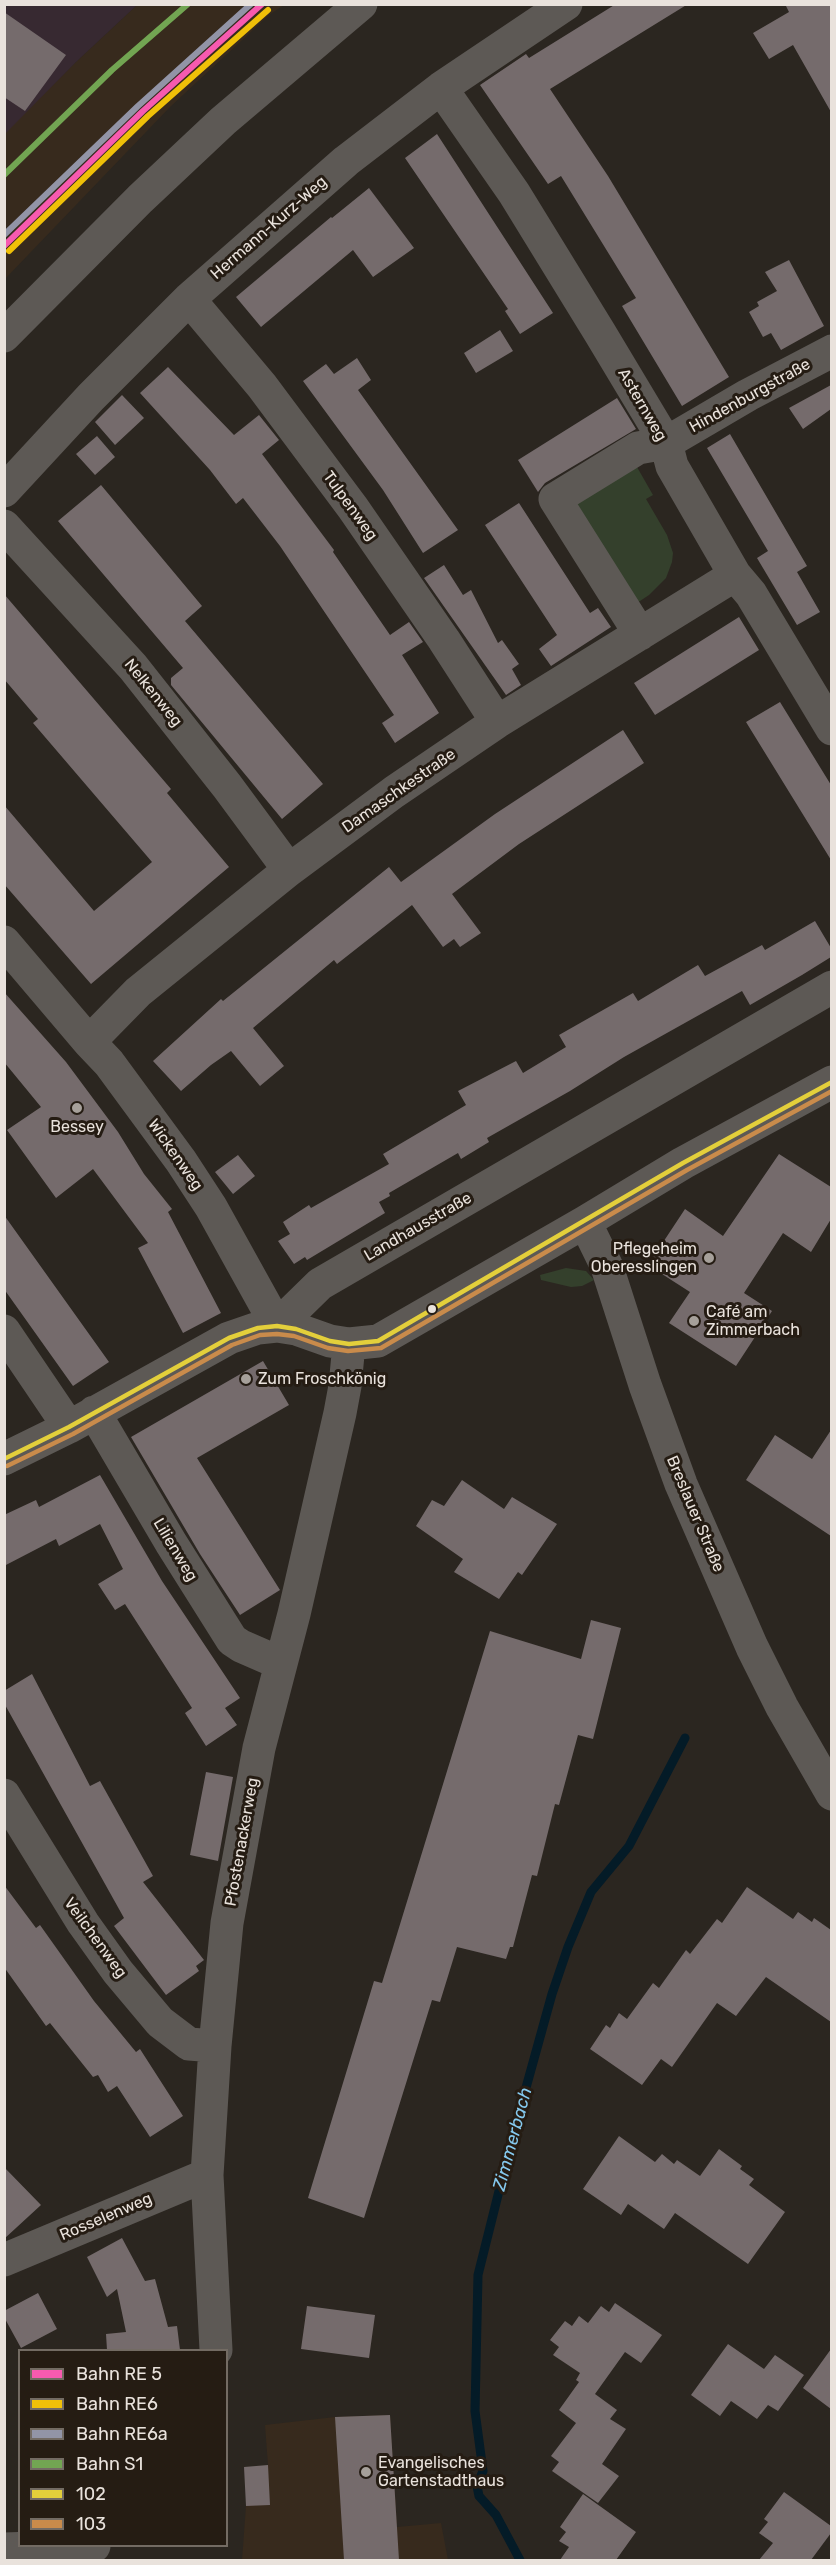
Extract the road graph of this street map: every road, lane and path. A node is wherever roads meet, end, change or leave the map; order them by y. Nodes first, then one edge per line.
1 (361, 4) edge
2 (566, 4) edge
3 (441, 88) junction
4 (189, 299) junction
5 (4, 336) edge
6 (831, 351) edge
7 (666, 444) junction
8 (4, 491) edge
9 (4, 526) edge
10 (735, 575) junction
11 (640, 634) junction
12 (497, 722) junction
13 (831, 729) edge
14 (289, 870) junction
15 (4, 942) edge
16 (831, 987) edge
17 (89, 1042) junction
18 (831, 1082) edge
19 (585, 1222) junction
20 (277, 1326) junction
21 (4, 1331) edge
22 (349, 1344) junction
23 (81, 1419) junction
24 (4, 1459) edge
25 (280, 1662) junction
26 (831, 1794) edge
27 (4, 1795) edge
28 (215, 2046) junction
29 (207, 2175) junction
30 (4, 2260) edge
31 (216, 2349) edge
32 (64, 2547) edge
33 (4, 2549) edge

1 - 5 street
2 - 3 street, Hermann-Kurz-Weg
3 - 4 street, Hermann-Kurz-Weg
3 - 7 street, Asternweg
4 - 8 street, Hermann-Kurz-Weg
4 - 12 street, Tulpenweg
6 - 7 street, Hindenburgstraße
7 - 10 street, Asternweg
7 - 11 street, Hindenburgstraße
9 - 14 street, Nelkenweg
10 - 11 street, Damaschkestraße
10 - 13 street, Asternweg
11 - 12 street, Damaschkestraße
12 - 14 street, Damaschkestraße
14 - 17 street, Damaschkestraße
15 - 17 street, Wickenweg
16 - 20 street, Landhausstraße
17 - 20 street, Wickenweg
18 - 19 street
19 - 22 street
19 - 26 street, Breslauer Straße
20 - 22 street
20 - 23 street
21 - 23 street, Lilienweg
22 - 25 street, Pfostenackerweg
23 - 24 street
23 - 25 street, Lilienweg
25 - 28 street, Pfostenackerweg
27 - 28 street, Veilchenweg
28 - 29 street, Pfostenackerweg
29 - 30 street, Rosselenweg
29 - 31 street, Pfostenackerweg
32 - 33 street

